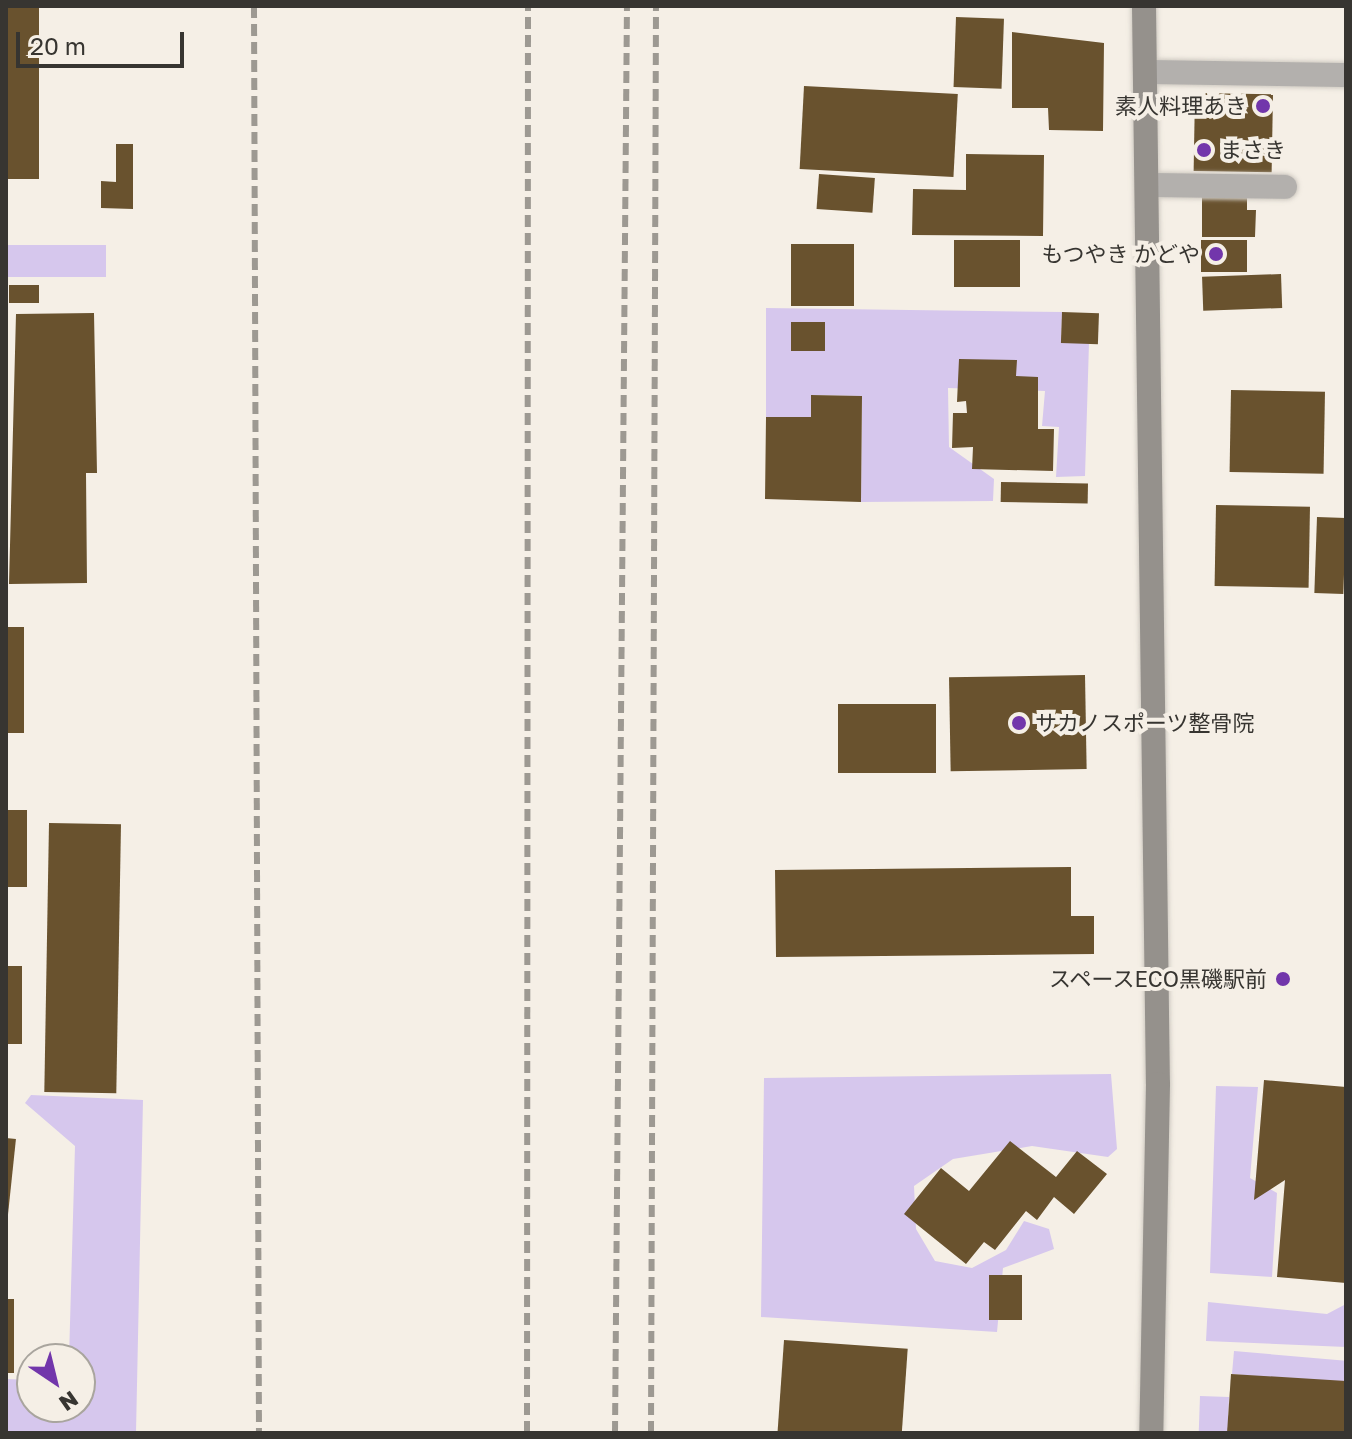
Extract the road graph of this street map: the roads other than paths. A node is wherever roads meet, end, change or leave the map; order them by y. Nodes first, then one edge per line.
1 (1144, 6) edge
2 (1146, 72) junction
3 (1346, 75) edge
4 (1147, 185) junction
5 (1285, 187) dead end
6 (1151, 1433) edge

1 - 2 street
2 - 3 street
2 - 4 street
4 - 5 street
4 - 6 street

